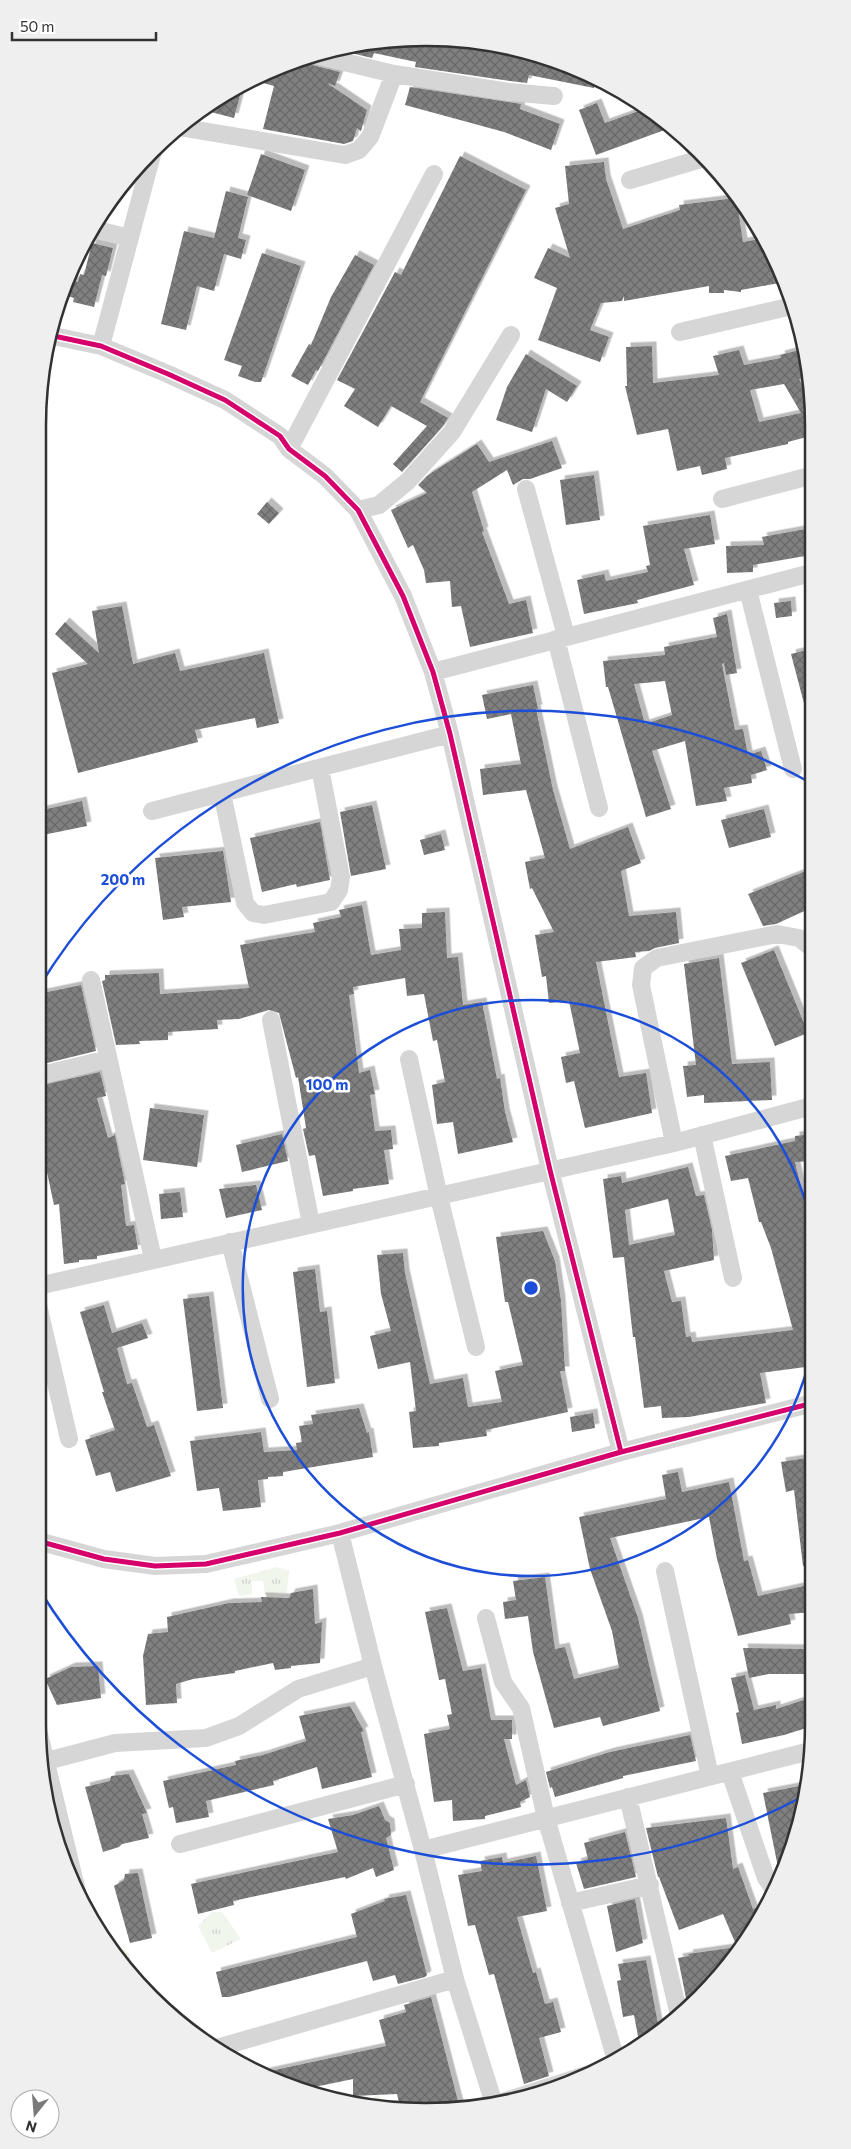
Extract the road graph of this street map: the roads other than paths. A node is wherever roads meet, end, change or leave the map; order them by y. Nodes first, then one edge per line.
1 (330, 58) edge
2 (394, 74) junction
3 (554, 96) dead end
4 (190, 129) edge
5 (697, 160) edge
6 (149, 165) edge
7 (434, 174) dead end
8 (630, 180) dead end
9 (100, 231) edge
10 (130, 238) junction
11 (786, 307) edge
12 (680, 332) dead end
13 (511, 336) dead end
14 (57, 337) edge
15 (101, 346) junction
16 (289, 449) junction
17 (805, 477) edge
18 (526, 490) dead end
19 (722, 499) dead end
20 (358, 510) junction
21 (805, 575) edge
22 (748, 590) junction
23 (561, 638) junction
24 (432, 672) junction
25 (450, 734) junction
26 (320, 768) junction
27 (792, 769) dead end
28 (222, 793) junction
29 (599, 808) dead end
30 (152, 810) dead end
31 (805, 943) edge
32 (90, 980) dead end
33 (271, 1020) dead end
34 (409, 1059) dead end
35 (108, 1060) junction
36 (46, 1074) edge
37 (805, 1108) edge
38 (702, 1135) junction
39 (674, 1143) junction
40 (550, 1170) junction
41 (439, 1196) junction
42 (311, 1224) junction
43 (230, 1242) junction
44 (154, 1259) junction
45 (733, 1278) dead end
46 (46, 1284) edge
47 (46, 1341) edge
48 (476, 1347) dead end
49 (270, 1399) dead end
50 (805, 1405) edge
51 (69, 1440) dead end
52 (621, 1452) junction
53 (340, 1533) junction
54 (46, 1543) edge
55 (666, 1571) dead end
56 (486, 1618) dead end
57 (373, 1666) junction
58 (804, 1753) edge
59 (47, 1760) edge
60 (48, 1766) edge
61 (730, 1772) junction
62 (710, 1776) junction
63 (406, 1784) junction
64 (628, 1797) junction
65 (546, 1818) junction
66 (180, 1844) dead end
67 (423, 1850) junction
68 (69, 1853) edge
69 (770, 1883) edge
70 (650, 1885) junction
71 (570, 1904) junction
72 (455, 1979) junction
73 (677, 2008) edge
74 (228, 2047) edge
75 (614, 2053) edge
76 (493, 2096) edge

1 - 2 street
2 - 3 street
2 - 4 street
5 - 8 street
6 - 10 street
7 - 16 street
9 - 10 street
10 - 15 street
11 - 12 street
13 - 20 street
14 - 15 street
15 - 16 street
16 - 20 street
17 - 19 street
18 - 23 street
20 - 24 street
21 - 22 street
22 - 23 street
22 - 27 street
23 - 24 street
23 - 29 street
24 - 25 street
25 - 26 street
25 - 40 street
26 - 28 street
26 - 28 street
28 - 30 street
31 - 39 street
32 - 35 street
33 - 42 street
34 - 41 street
35 - 36 street
35 - 44 street
37 - 38 street
38 - 39 street
38 - 45 street
39 - 40 street
40 - 41 street
40 - 52 street
41 - 42 street
41 - 48 street
42 - 43 street
43 - 44 street
43 - 49 street
44 - 46 street
47 - 51 street
50 - 52 street
52 - 53 street
53 - 54 street
53 - 57 street
55 - 62 street
56 - 65 street
57 - 59 street
57 - 63 street
58 - 61 street
60 - 68 street
61 - 62 street
61 - 69 street
62 - 64 street
63 - 66 street
63 - 67 street
64 - 65 street
64 - 70 street
65 - 67 street
65 - 71 street
67 - 72 street
70 - 71 street
70 - 73 street
71 - 75 street
72 - 74 street
72 - 76 street

